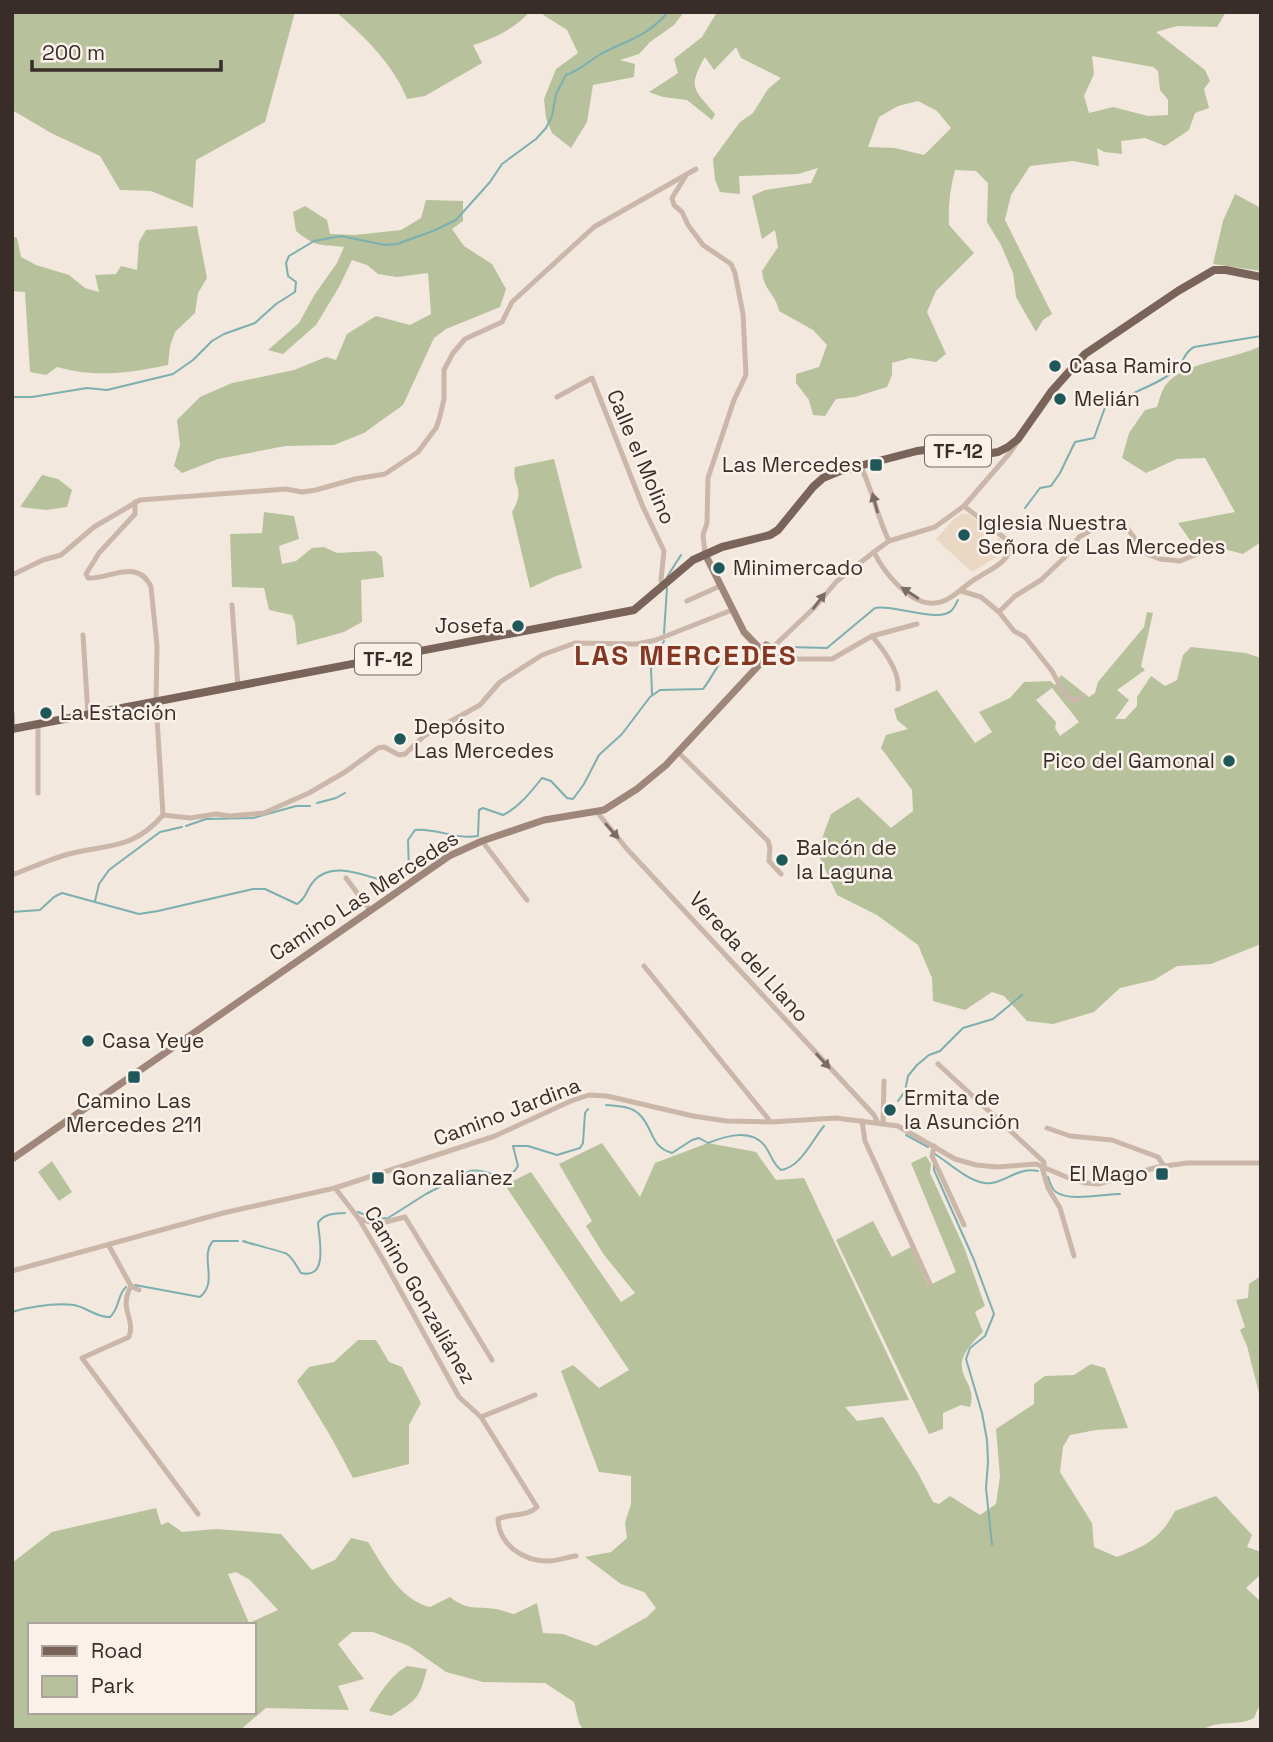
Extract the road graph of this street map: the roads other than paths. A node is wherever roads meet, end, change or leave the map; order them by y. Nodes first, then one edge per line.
1 (696, 169) dead end
2 (685, 177) junction
3 (1261, 277) edge
4 (557, 397) dead end
5 (1018, 439) junction
6 (860, 465) junction
7 (135, 502) junction
8 (964, 506) junction
9 (889, 541) junction
10 (1205, 551) dead end
11 (874, 552) junction
12 (705, 554) junction
13 (12, 575) edge
14 (663, 585) junction
15 (720, 586) junction
16 (961, 591) junction
17 (687, 601) dead end
18 (232, 605) dead end
19 (732, 610) junction
20 (999, 612) junction
21 (917, 624) dead end
22 (83, 635) dead end
23 (872, 636) junction
24 (767, 650) junction
25 (238, 687) junction
26 (898, 689) dead end
27 (1082, 697) dead end
28 (156, 702) junction
29 (12, 712) edge
30 (88, 715) junction
31 (38, 724) junction
32 (13, 729) edge
33 (678, 752) junction
34 (38, 793) dead end
35 (597, 812) junction
36 (163, 815) junction
37 (482, 841) junction
38 (781, 874) dead end
39 (12, 875) edge
40 (346, 878) dead end
41 (527, 900) dead end
42 (370, 910) junction
43 (644, 966) dead end
44 (938, 1064) dead end
45 (884, 1082) dead end
46 (862, 1121) junction
47 (771, 1122) junction
48 (881, 1123) junction
49 (1047, 1128) dead end
50 (934, 1146) junction
51 (12, 1158) edge
52 (1261, 1163) edge
53 (1164, 1166) junction
54 (1043, 1168) junction
55 (335, 1188) junction
56 (359, 1219) junction
57 (964, 1225) dead end
58 (109, 1246) junction
59 (1074, 1256) dead end
60 (12, 1271) edge
61 (930, 1284) dead end
62 (131, 1286) junction
63 (139, 1290) dead end
64 (492, 1360) dead end
65 (535, 1395) dead end
66 (481, 1417) junction
67 (198, 1514) dead end
68 (576, 1556) dead end

1 - 2 street
2 - 7 street
2 - 12 street
3 - 5 main road, TF-12
4 - 14 street, Calle el Molino
5 - 6 main road, TF-12
5 - 8 street
9 -> 6 street
6 - 12 main road, TF-12
7 - 13 street
7 - 28 street
8 - 9 street
8 - 16 street
9 - 11 street
10 - 20 street
16 -> 11 street
24 -> 11 street
12 - 14 main road, TF-12
12 - 15 main road
14 - 25 main road, TF-12
15 - 17 street
15 - 19 main road
16 - 20 street
18 - 25 street
19 - 24 main road
19 - 36 street
20 - 27 street
21 - 23 street
22 - 30 street
23 - 24 street
23 - 26 street
24 - 33 main road, Camino Las Mercedes
25 - 28 main road, TF-12
28 - 30 main road, TF-12
28 - 36 street
29 - 32 street
30 - 31 main road, TF-12
31 - 32 main road, TF-12
31 - 34 street
33 - 35 main road, Camino Las Mercedes
33 - 38 street
35 - 37 main road, Camino Las Mercedes
35 -> 48 street, Vereda del Llano
36 - 39 street
37 - 41 street
37 - 42 main road, Camino Las Mercedes
40 - 42 street
42 - 51 main road, Camino Las Mercedes
43 - 47 street
44 - 54 street
45 - 48 street
46 - 47 street, Camino Jardina
46 - 48 street, Camino Jardina
46 - 61 street
47 - 55 street, Camino Jardina
48 - 50 street, Camino Jardina
49 - 53 street
50 - 54 street, Camino Jardina
50 - 57 street
52 - 53 street, Camino Jardina
53 - 54 street, Camino Jardina
54 - 59 street
55 - 56 street, Camino Gonzaliánez
55 - 58 street, Camino Jardina
56 - 64 street
56 - 66 street, Camino Gonzaliánez
58 - 60 street, Camino Jardina
58 - 62 street
62 - 63 street
62 - 67 street
65 - 66 street
66 - 68 street, Camino Gonzaliánez

